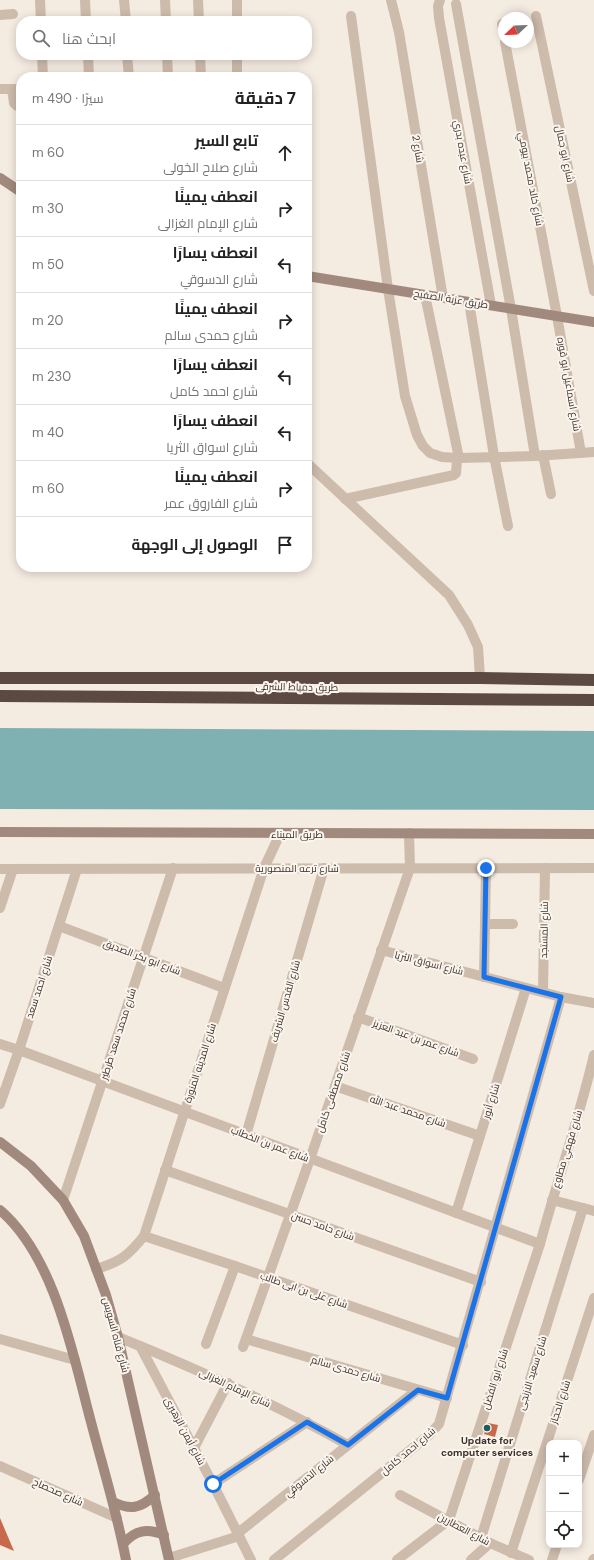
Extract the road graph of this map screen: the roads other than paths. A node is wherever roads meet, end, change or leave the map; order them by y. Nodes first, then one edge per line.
1 (40, 0) edge
2 (85, 0) edge
3 (124, 0) edge
4 (164, 0) edge
5 (198, 0) edge
6 (237, 0) edge
7 (391, 0) edge
8 (440, 0) edge
9 (456, 4) dead end
10 (13, 14) dead end
11 (0, 15) edge
12 (41, 16) edge
13 (86, 16) edge
14 (126, 16) edge
15 (166, 16) edge
16 (199, 16) edge
17 (237, 16) edge
18 (351, 16) dead end
19 (536, 16) dead end
20 (507, 48) edge
21 (42, 60) edge
22 (88, 60) edge
23 (127, 60) edge
24 (167, 60) edge
25 (200, 60) edge
26 (237, 60) edge
27 (43, 72) edge
28 (89, 72) edge
29 (129, 72) edge
30 (168, 72) edge
31 (201, 72) edge
32 (237, 72) edge
33 (0, 89) edge
34 (16, 89) edge
35 (16, 94) edge
36 (16, 105) edge
37 (0, 178) edge
38 (16, 189) edge
39 (312, 277) edge
40 (388, 289) junction
41 (594, 291) edge
42 (425, 295) junction
43 (443, 298) junction
44 (469, 302) junction
45 (491, 305) junction
46 (511, 309) junction
47 (557, 316) junction
48 (594, 322) edge
49 (594, 452) edge
50 (581, 453) junction
51 (539, 455) junction
52 (494, 456) junction
53 (459, 458) junction
54 (312, 468) edge
55 (550, 494) dead end
56 (345, 498) junction
57 (508, 526) dead end
58 (0, 678) edge
59 (68, 678) junction
60 (480, 678) junction
61 (594, 680) edge
62 (0, 696) edge
63 (68, 696) junction
64 (594, 700) edge
65 (0, 832) edge
66 (409, 833) junction
67 (280, 834) junction
68 (594, 834) edge
69 (173, 868) junction
70 (264, 868) junction
71 (324, 868) junction
72 (410, 868) junction
73 (486, 868) junction
74 (545, 868) junction
75 (594, 868) edge
76 (0, 869) edge
77 (13, 869) junction
78 (77, 869) junction
79 (0, 908) edge
80 (485, 924) junction
81 (513, 924) dead end
82 (59, 926) junction
83 (381, 950) junction
84 (144, 958) junction
85 (484, 977) junction
86 (224, 988) junction
87 (526, 988) junction
88 (543, 992) junction
89 (561, 997) junction
90 (594, 1003) edge
91 (358, 1017) junction
92 (0, 1044) edge
93 (19, 1050) junction
94 (594, 1055) edge
95 (473, 1058) dead end
96 (102, 1081) junction
97 (335, 1086) junction
98 (0, 1104) edge
99 (185, 1111) junction
100 (246, 1135) junction
101 (480, 1136) junction
102 (0, 1142) edge
103 (310, 1159) junction
104 (166, 1170) junction
105 (63, 1200) junction
106 (552, 1200) junction
107 (583, 1208) junction
108 (0, 1210) edge
109 (594, 1211) edge
110 (456, 1213) junction
111 (290, 1215) junction
112 (496, 1228) junction
113 (144, 1236) junction
114 (540, 1244) junction
115 (235, 1266) junction
116 (96, 1269) junction
117 (268, 1277) junction
118 (481, 1282) junction
119 (594, 1298) edge
120 (118, 1337) junction
121 (0, 1339) edge
122 (244, 1343) joint
123 (206, 1344) dead end
124 (462, 1345) junction
125 (140, 1346) junction
126 (75, 1360) junction
127 (228, 1383) junction
128 (418, 1390) junction
129 (447, 1398) junction
130 (307, 1422) junction
131 (594, 1435) edge
132 (348, 1445) junction
133 (194, 1448) junction
134 (0, 1466) edge
135 (580, 1476) edge
136 (213, 1484) junction
137 (155, 1495) junction
138 (400, 1495) dead end
139 (112, 1502) junction
140 (117, 1518) junction
141 (449, 1520) junction
142 (164, 1534) junction
143 (239, 1534) junction
144 (481, 1538) junction
145 (490, 1543) junction
146 (122, 1544) junction
147 (556, 1548) edge
148 (511, 1553) junction
149 (169, 1559) edge
150 (525, 1559) edge
151 (126, 1560) edge
152 (251, 1560) edge
153 (274, 1560) edge
154 (397, 1560) edge
155 (471, 1560) edge
156 (552, 1560) edge

1 - 12 street
2 - 13 street
3 - 14 street
4 - 15 street
5 - 16 street
6 - 17 street
7 - 43 street, شارع 2
8 - 45 street, شارع عبده بدري
9 - 46 street
10 - 11 street
18 - 40 street
19 - 41 street, شارع ابو جمال
20 - 47 street, شارع خالد محمد بيومي
21 - 27 street
22 - 28 street
23 - 29 street
24 - 30 street
25 - 31 street
26 - 32 street
33 - 34 street
35 - 36 street
37 - 38 main road
39 - 40 main road, طريق عزبة الصفيح
40 - 42 main road, طريق عزبة الصفيح
40 - 53 street
42 - 43 main road, طريق عزبة الصفيح
42 - 53 street
43 - 44 main road, طريق عزبة الصفيح
44 - 45 main road, طريق عزبة الصفيح
44 - 52 street
45 - 46 main road, طريق عزبة الصفيح
46 - 47 main road, طريق عزبة الصفيح
46 - 51 street
47 - 48 main road, طريق عزبة الصفيح
47 - 50 street, شارع اسماعيل ابو قوره
49 - 50 street
50 - 51 street
51 - 52 street
51 - 55 street
52 - 53 street
52 - 57 street
53 - 56 street
54 - 56 street
56 - 60 street
58 - 59 highway, طريق دمياط الشرقى
59 - 60 highway, طريق دمياط الشرقى
59 - 63 highway
60 - 61 highway, طريق دمياط الشرقى
62 - 63 highway, طريق دمياط الشرقى
63 - 64 highway, طريق دمياط الشرقى
65 - 67 main road, طريق الميناء
66 - 67 main road, طريق الميناء
66 - 68 main road, طريق الميناء
66 - 72 street, شارع مصطفى كامل
67 - 70 street, شارع المدينه المنورة
69 - 70 street, شارع ترعه المنصورية
69 - 78 street, شارع ترعه المنصورية
69 - 84 street, شارع محمد سعد طرطير
70 - 71 street, شارع ترعه المنصورية
70 - 86 street, شارع المدينه المنورة
71 - 72 street, شارع ترعه المنصورية
71 - 100 street, شارع القدس الشريف
72 - 73 street, شارع ترعه المنصورية
72 - 83 street, شارع مصطفى كامل
73 - 74 street, شارع ترعه المنصورية
73 - 80 street
74 - 75 street, شارع ترعه المنصورية
74 - 88 street, شارع المستجد
76 - 77 street, شارع ترعه المنصورية
77 - 78 street, شارع ترعه المنصورية
77 - 79 street
78 - 82 street, شارع احمد سعد
80 - 81 street
80 - 85 street
82 - 84 street, شارع ابو بكر الصديق
82 - 93 street, شارع احمد سعد
83 - 85 street, شارع اسواق الثريا
83 - 91 street, شارع مصطفى كامل
84 - 86 street, شارع ابو بكر الصديق
84 - 96 street, شارع محمد سعد طرطير
85 - 87 street, شارع اسواق الثريا
86 - 99 street, شارع المدينه المنورة
87 - 88 street, شارع اسواق الثريا
87 - 101 street, شارع أنور
88 - 89 street, شارع اسواق الثريا
89 - 90 street, شارع اسواق الثريا
89 - 112 street, شارع احمد كامل
91 - 95 street, شارع عمر بن عبد العزيز
91 - 97 street, شارع مصطفى كامل
92 - 93 street, شارع عمر بن الخطاب
93 - 96 street, شارع عمر بن الخطاب
93 - 98 street, شارع احمد سعد
94 - 106 street, شارع فهمي مطاوع
96 - 99 street, شارع عمر بن الخطاب
96 - 105 street, شارع محمد سعد طرطير
97 - 101 street, شارع محمد عبد الله
97 - 103 street, شارع مصطفى كامل
99 - 100 street, شارع عمر بن الخطاب
99 - 104 street, شارع المدينه المنورة
100 - 103 street, شارع عمر بن الخطاب
101 - 110 street, شارع أنور
102 - 105 main road, شارع قناه السويس
103 - 110 street, شارع عمر بن الخطاب
103 - 111 street, شارع مصطفى كامل
104 - 111 street, شارع حامد حسن
104 - 113 street, شارع المدينه المنورة
105 - 116 main road, شارع قناه السويس
106 - 107 street
106 - 114 street, شارع فهمي مطاوع
107 - 109 street
107 - 144 street, شارع سعيد الازنجى
108 - 126 main road
110 - 112 street, شارع عمر بن الخطاب
111 - 117 street, شارع مصطفى كامل
111 - 118 street, شارع حامد حسن
112 - 114 street, شارع عمر بن الخطاب
112 - 118 street, شارع احمد كامل
113 - 115 street, شارع على بن ابى طالب
113 - 116 street, شارع المدينه المنورة
114 - 141 street, شارع ابو الفضل
115 - 117 street, شارع على بن ابى طالب
115 - 123 street
116 - 120 main road, شارع قناه السويس
117 - 122 street, شارع مصطفى كامل
117 - 124 street, شارع على بن ابى طالب
118 - 124 street, شارع احمد كامل
119 - 148 street, شارع الحجاز
120 - 125 street, شارع الإمام الغزالى
120 - 137 main road, شارع قناه السويس
121 - 126 street
122 - 128 street, شارع حمدى سالم
124 - 129 street, شارع احمد كامل
125 - 127 street, شارع الإمام الغزالى
125 - 133 street, شارع أيمن الزهيرى
126 - 139 main road
127 - 130 street, شارع الإمام الغزالى
127 - 133 street
128 - 129 street, شارع حمدى سالم
128 - 132 street, شارع الدسوقي
129 - 153 street, شارع احمد كامل
130 - 132 street, شارع الإمام الغزالى
130 - 136 street
131 - 135 street
132 - 143 street, شارع الدسوقي
133 - 136 street, شارع أيمن الزهيرى
134 - 140 street, شارع صحصاح
136 - 143 street, شارع أيمن الزهيرى
137 - 139 main road
137 - 142 main road, شارع قناه السويس
138 - 141 street, شارع العطارين
139 - 140 main road
140 - 146 main road
141 - 144 street, شارع العطارين
141 - 154 street
142 - 146 main road
142 - 149 main road, شارع قناه السويس
143 - 149 street
143 - 152 street, شارع أيمن الزهيرى
144 - 145 street, شارع العطارين
145 - 148 street, شارع العطارين
145 - 155 street
146 - 151 main road
147 - 156 street
148 - 150 street, شارع العطارين

